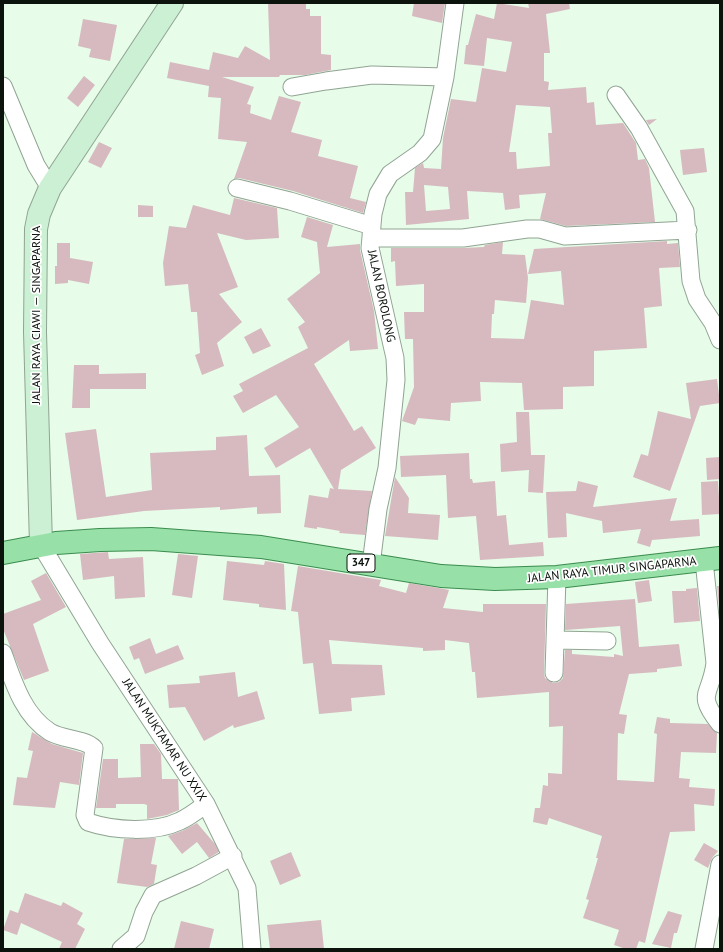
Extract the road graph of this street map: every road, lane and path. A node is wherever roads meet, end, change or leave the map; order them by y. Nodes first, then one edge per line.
1 (172, 3) edge
2 (454, 3) edge
3 (445, 77) junction
4 (3, 86) edge
5 (292, 87) dead end
6 (616, 95) dead end
7 (50, 188) junction
8 (237, 188) dead end
9 (688, 230) junction
10 (372, 232) junction
11 (720, 340) edge
12 (41, 545) junction
13 (3, 553) edge
14 (712, 559) edge
15 (371, 565) junction
16 (557, 577) junction
17 (555, 640) junction
18 (607, 641) dead end
19 (3, 653) edge
20 (554, 673) dead end
21 (720, 724) edge
22 (206, 804) junction
23 (233, 856) junction
24 (720, 864) edge
25 (120, 949) edge
26 (252, 949) edge
27 (704, 949) edge

1 - 7 main road, JALAN RAYA CIAWI — SINGAPARNA
2 - 3 street, JALAN BOROLONG
3 - 5 street
3 - 10 street, JALAN BOROLONG
4 - 7 street
6 - 9 street
7 - 12 main road, JALAN RAYA CIAWI — SINGAPARNA
8 - 10 street
9 - 10 street
9 - 11 street
10 - 15 street, JALAN BOROLONG
12 - 13 main road, JALAN RAYA TIMUR SINGAPARNA / 347
12 - 15 main road, JALAN RAYA TIMUR SINGAPARNA / 347
12 - 22 street, JALAN MUKTAMAR NU XXIX
14 - 16 main road, JALAN RAYA TIMUR SINGAPARNA / 347
14 - 21 street
15 - 16 main road, JALAN RAYA TIMUR SINGAPARNA / 347
16 - 17 street
17 - 18 street
17 - 20 street
19 - 22 street
22 - 23 street, JALAN MUKTAMAR NU XXIX
23 - 25 street
23 - 26 street, JALAN MUKTAMAR NU XXIX
24 - 27 street

